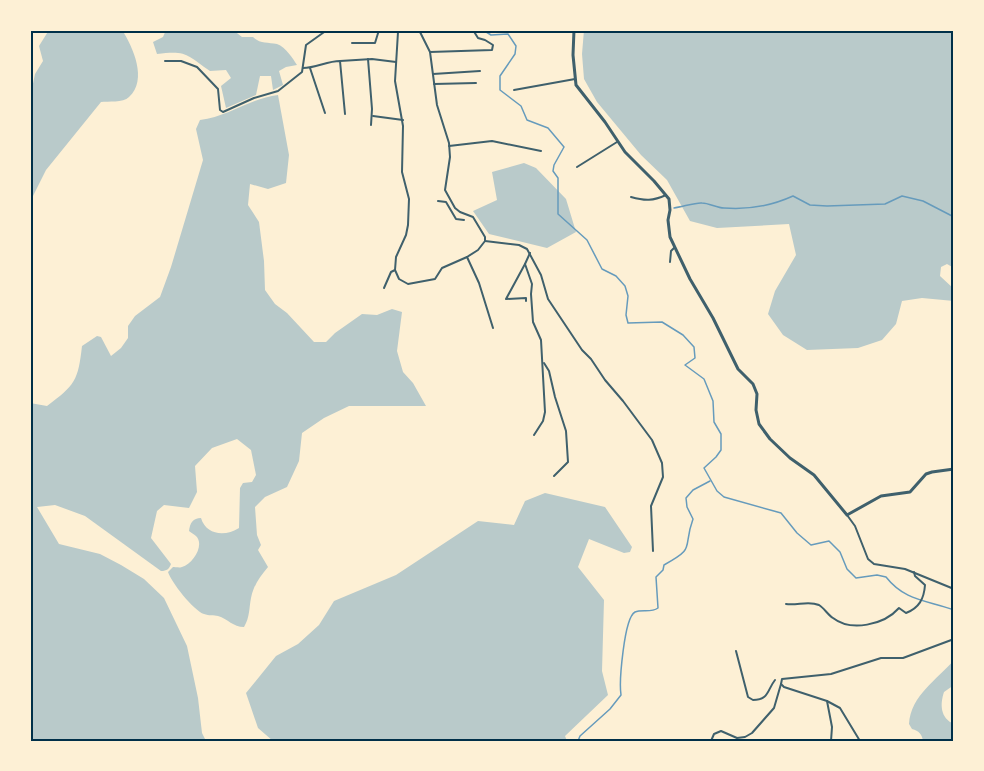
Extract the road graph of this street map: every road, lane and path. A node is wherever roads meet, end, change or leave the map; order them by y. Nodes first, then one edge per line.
1 (327, 30) edge
2 (379, 30) edge
3 (390, 30) edge
4 (419, 30) edge
5 (473, 30) edge
6 (574, 30) edge
7 (398, 31) edge
8 (352, 43) dead end
9 (430, 52) junction
10 (368, 59) junction
11 (340, 61) junction
12 (165, 62) dead end
13 (396, 62) junction
14 (303, 68) junction
15 (310, 68) junction
16 (480, 71) dead end
17 (433, 74) junction
18 (575, 79) junction
19 (476, 82) dead end
20 (434, 84) junction
21 (514, 90) dead end
22 (326, 113) dead end
23 (345, 114) dead end
24 (372, 115) junction
25 (403, 120) junction
26 (371, 125) dead end
27 (617, 142) junction
28 (449, 147) junction
29 (541, 150) dead end
30 (577, 167) dead end
31 (666, 195) junction
32 (631, 197) dead end
33 (438, 201) dead end
34 (464, 220) dead end
35 (485, 241) junction
36 (675, 248) junction
37 (530, 253) junction
38 (467, 257) junction
39 (670, 262) dead end
40 (525, 264) junction
41 (395, 270) junction
42 (384, 288) dead end
43 (526, 301) dead end
44 (493, 328) dead end
45 (543, 361) junction
46 (534, 435) dead end
47 (954, 469) edge
48 (554, 476) dead end
49 (847, 515) junction
50 (653, 551) dead end
51 (914, 572) junction
52 (954, 589) edge
53 (786, 604) dead end
54 (954, 639) edge
55 (736, 651) dead end
56 (775, 680) dead end
57 (781, 684) junction
58 (827, 701) junction
59 (711, 741) edge
60 (831, 741) edge
61 (860, 741) edge

1 - 14 street
2 - 8 street
3 - 7 street
4 - 9 street
5 - 9 street
6 - 18 street
7 - 13 street
9 - 17 street
10 - 11 street
10 - 13 street
10 - 24 street
11 - 15 street
11 - 23 street
12 - 14 street
13 - 25 street
14 - 15 street
15 - 22 street
16 - 17 street
17 - 20 street
18 - 21 street
18 - 27 street
19 - 20 street
20 - 28 street
24 - 25 street
24 - 26 street
25 - 41 street
27 - 30 street
27 - 31 street
28 - 29 street
28 - 35 street
31 - 32 street
31 - 36 street
33 - 34 street
35 - 37 street
35 - 38 street
36 - 39 street
36 - 49 street
37 - 40 street
37 - 50 street
38 - 41 street
38 - 44 street
40 - 43 street
40 - 45 street
41 - 42 street
45 - 46 street
45 - 48 street
47 - 49 street
49 - 51 street
51 - 52 street
51 - 53 street
54 - 57 street
55 - 56 street
57 - 58 street
57 - 59 street
58 - 60 street
58 - 61 street

